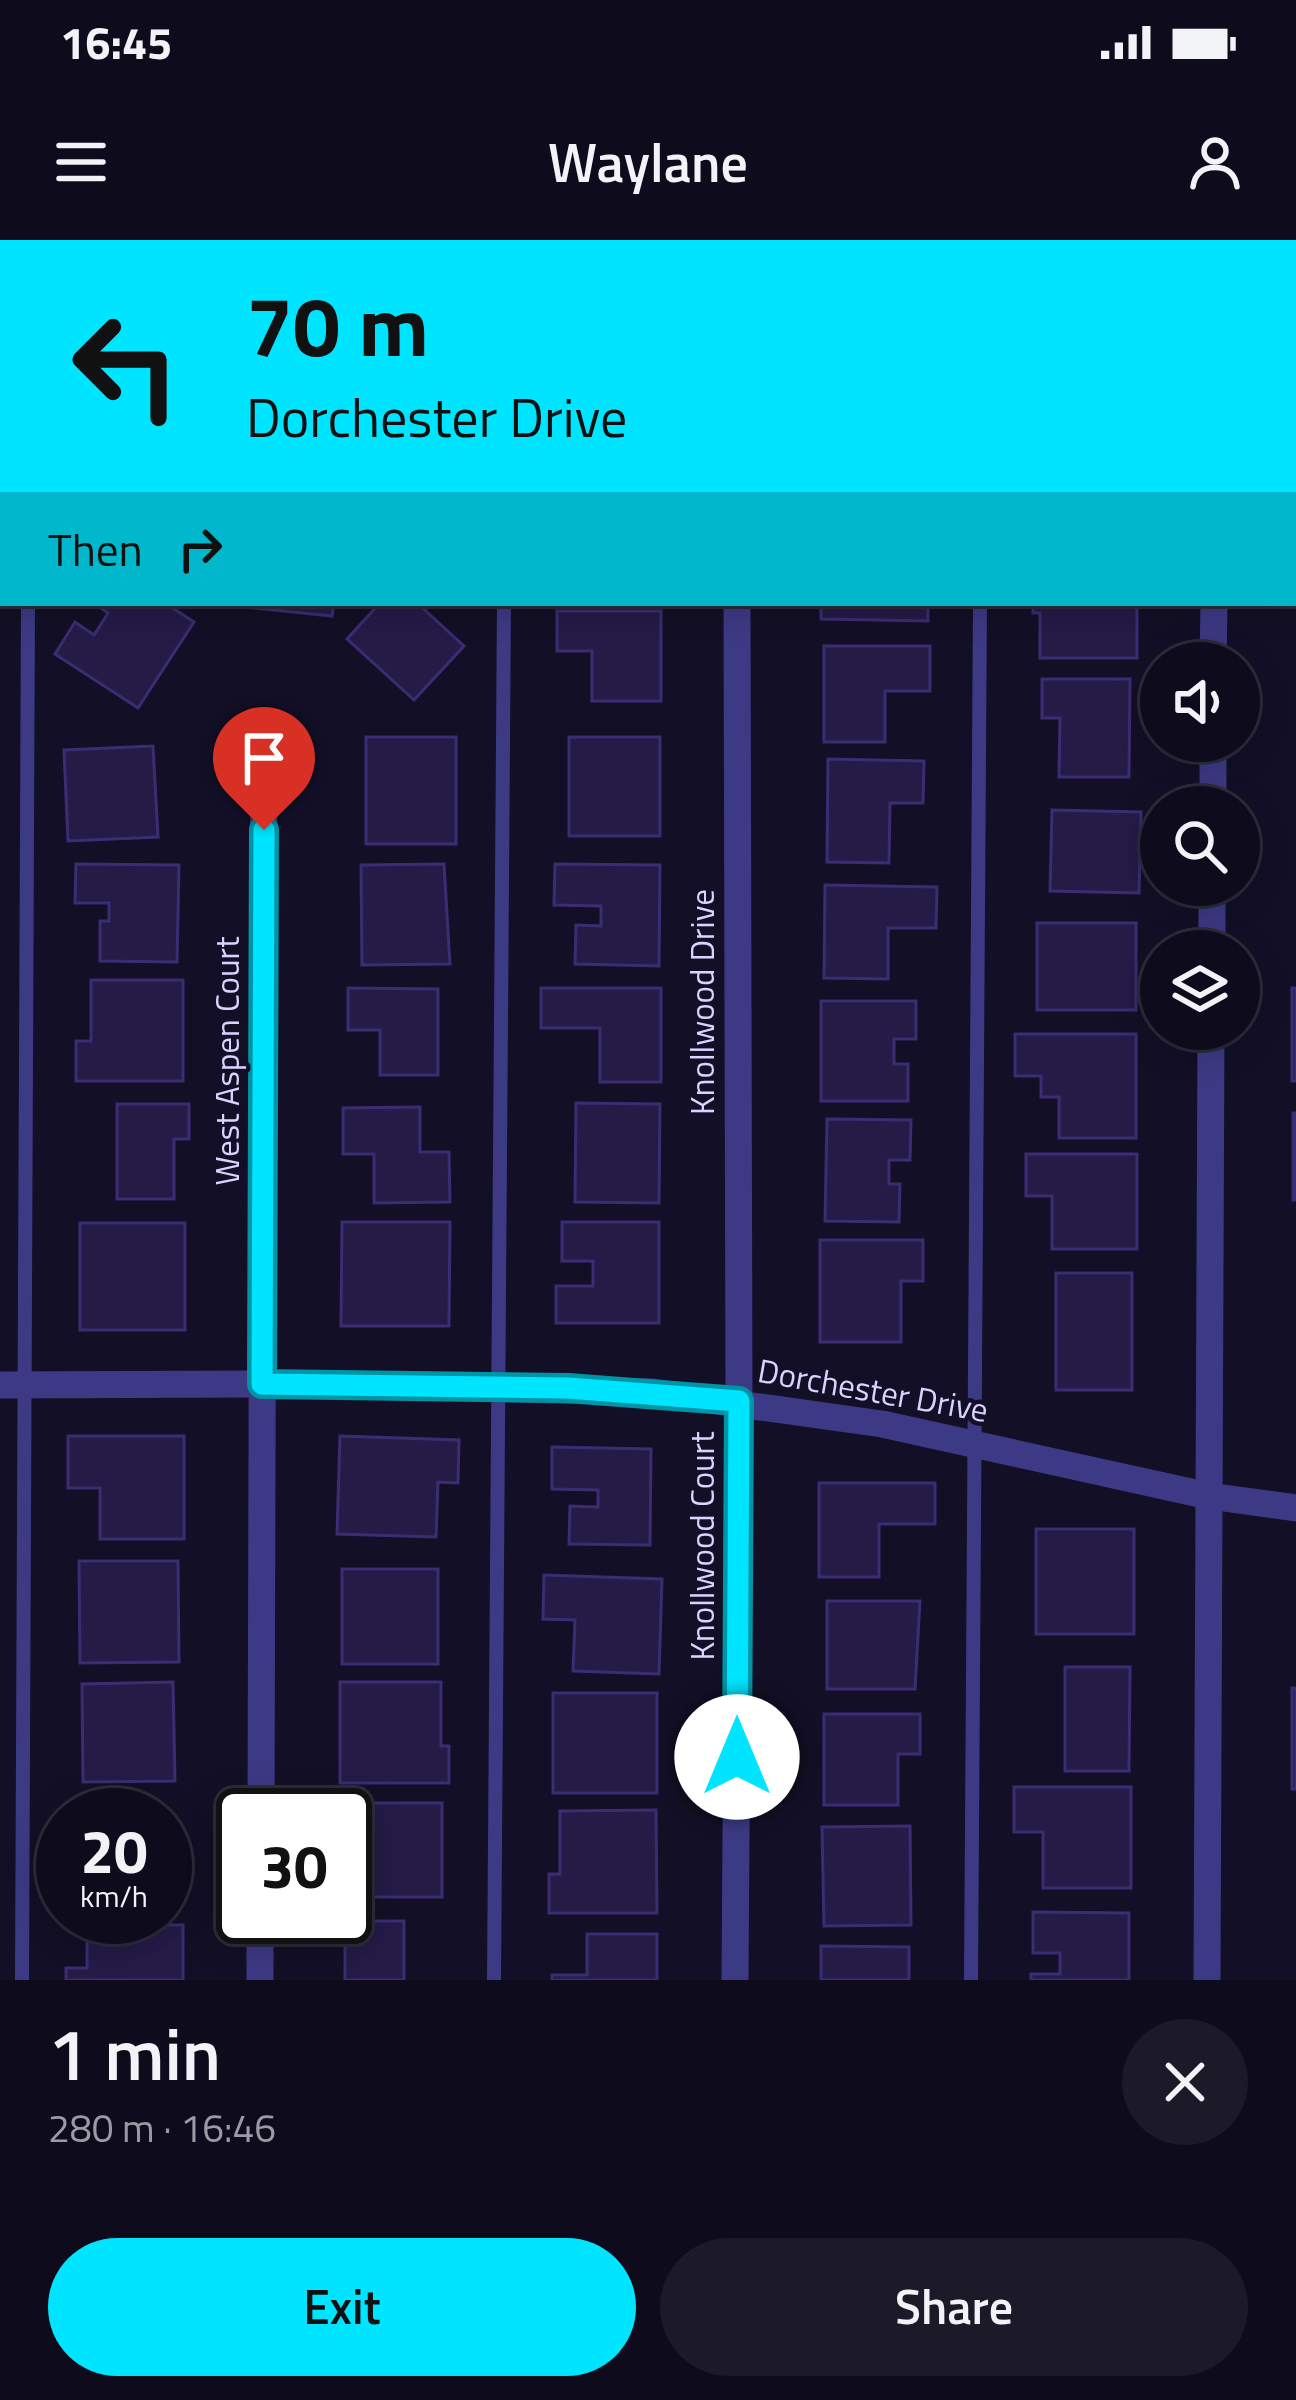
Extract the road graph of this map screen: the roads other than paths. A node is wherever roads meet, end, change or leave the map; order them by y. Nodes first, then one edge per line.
1 (28, 606) edge
2 (504, 606) edge
3 (737, 606) edge
4 (980, 606) edge
5 (1214, 606) edge
6 (1214, 642) edge
7 (264, 737) dead end
8 (1211, 1050) edge
9 (262, 1384) junction
10 (11, 1385) edge
11 (496, 1387) junction
12 (739, 1401) junction
13 (976, 1443) junction
14 (1208, 1496) junction
15 (1296, 1508) edge
16 (261, 1788) edge
17 (260, 1944) edge
18 (22, 1980) edge
19 (260, 1980) edge
20 (494, 1980) edge
21 (735, 1980) edge
22 (971, 1980) edge
23 (1207, 1980) edge

1 - 10 lane
2 - 11 lane
3 - 12 street, Knollwood Drive
4 - 13 lane
5 - 6 street
7 - 9 street, West Aspen Court
8 - 14 street
9 - 10 street, Dorchester Drive
9 - 11 street, Dorchester Drive
9 - 16 street, West Aspen Court
10 - 18 lane
11 - 12 street, Dorchester Drive
11 - 20 lane
12 - 13 street, Dorchester Drive
12 - 21 street, Knollwood Court
13 - 14 street, Dorchester Drive
13 - 22 lane
14 - 15 street, Dorchester Drive
14 - 23 street
17 - 19 street

